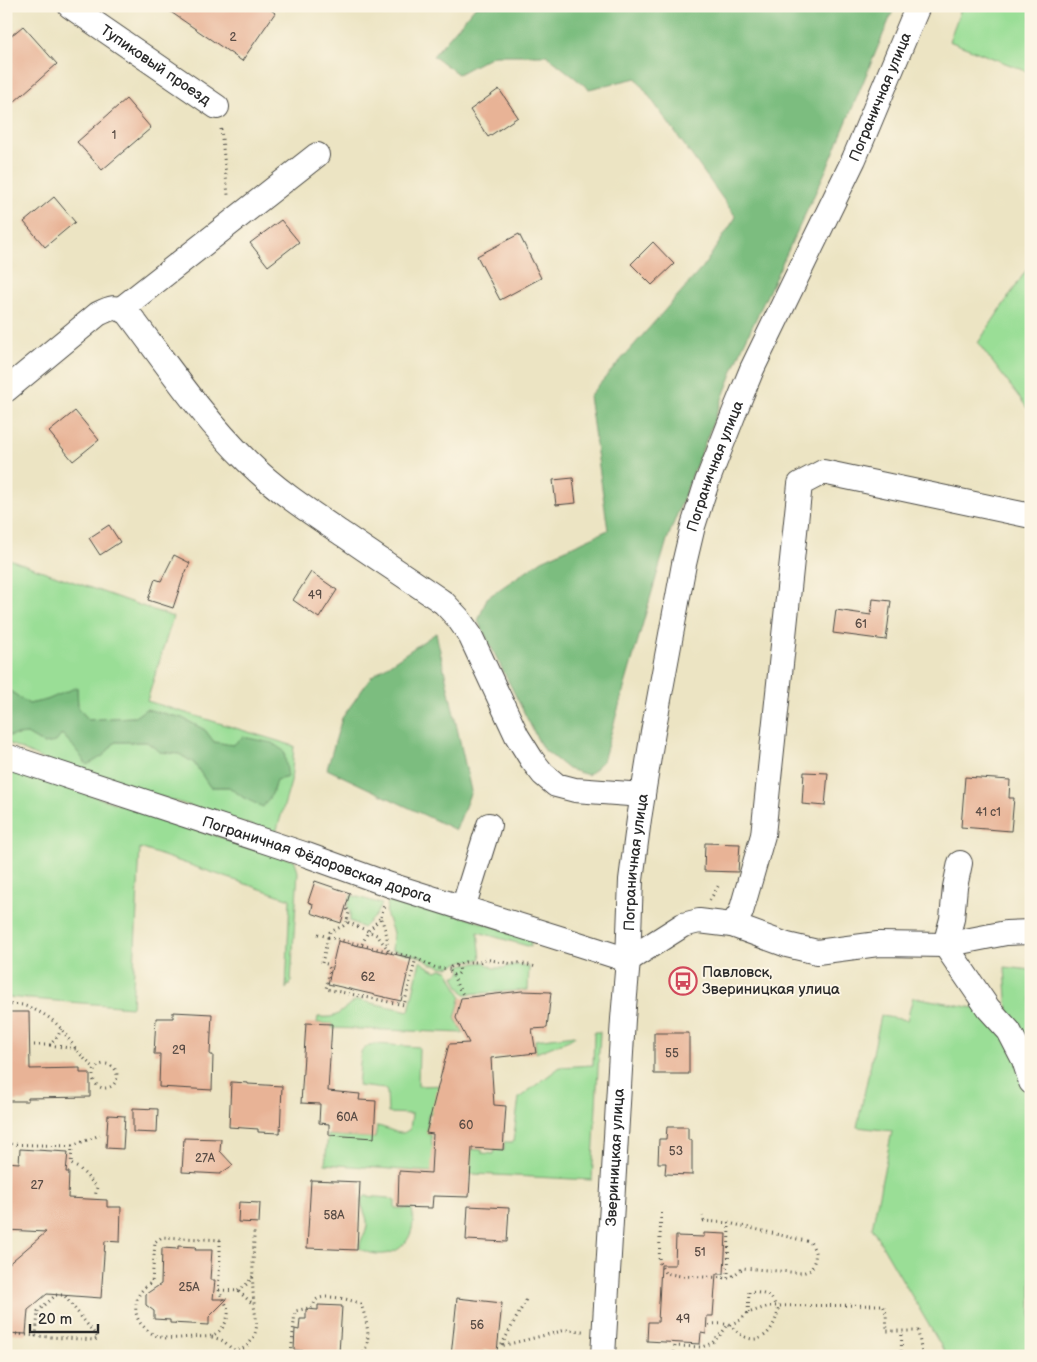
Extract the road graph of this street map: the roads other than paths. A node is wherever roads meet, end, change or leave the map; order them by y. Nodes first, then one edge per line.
1 (70, 6) edge
2 (918, 6) edge
3 (217, 108) road end
4 (317, 155) dead end
5 (121, 309) junction
6 (6, 390) edge
7 (1031, 516) edge
8 (6, 756) edge
9 (643, 795) junction
10 (489, 826) dead end
11 (960, 863) dead end
12 (463, 908) junction
13 (732, 925) junction
14 (1031, 932) edge
15 (945, 945) junction
16 (628, 960) junction
17 (1031, 1082) edge
18 (603, 1356) edge

1 - 3 street, Тупиковый проезд
2 - 9 street, Пограничная улица
4 - 5 street
5 - 6 street
5 - 9 street
7 - 13 street
8 - 12 street, Пограничная Фёдоровская дорога
9 - 16 street, Пограничная улица
10 - 12 street
11 - 15 street
12 - 16 street, Пограничная Фёдоровская дорога
13 - 15 street
13 - 16 street
14 - 15 street
15 - 17 street
16 - 18 street, Звериницкая улица

